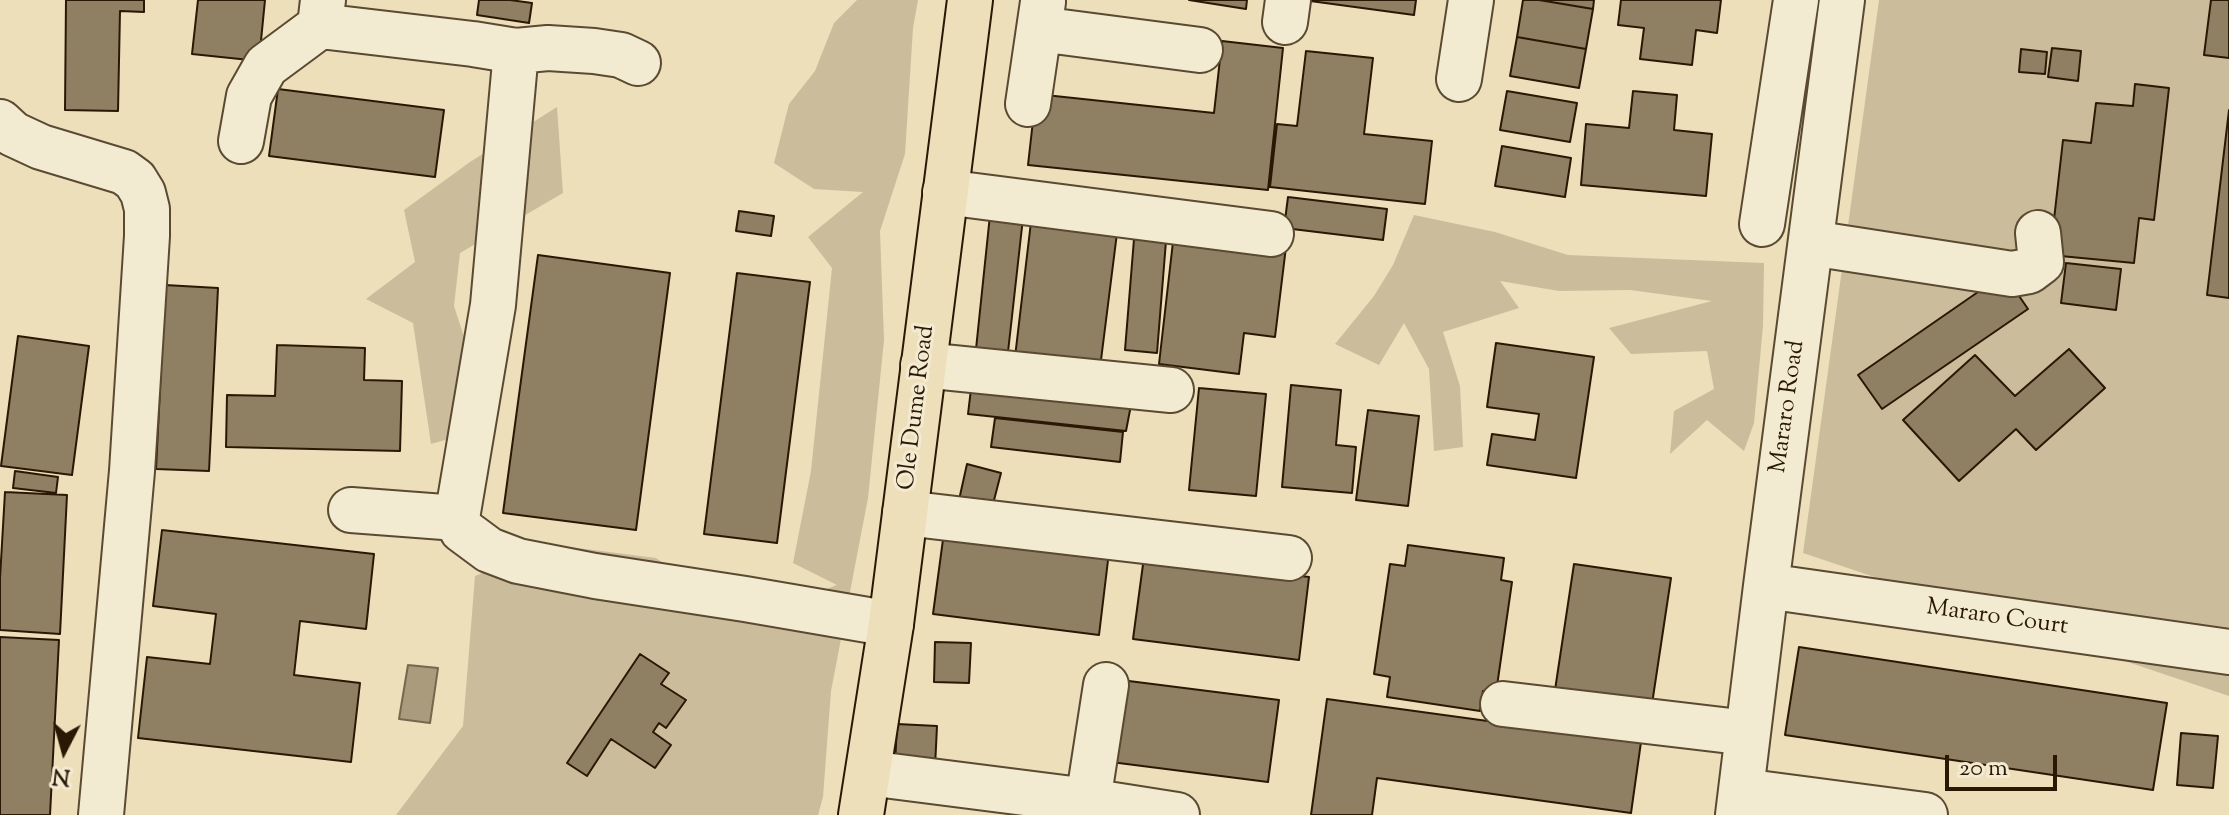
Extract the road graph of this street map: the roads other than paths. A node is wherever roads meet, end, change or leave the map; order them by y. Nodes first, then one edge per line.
1 (970, 0) edge
2 (1471, 0) edge
3 (1796, 0) edge
4 (1842, 0) edge
5 (322, 13) edge
6 (1041, 14) edge
7 (1200, 50) dead end
8 (516, 51) junction
9 (638, 63) dead end
10 (1459, 79) dead end
11 (1028, 104) dead end
12 (0, 122) edge
13 (241, 141) dead end
14 (945, 192) junction
15 (1762, 224) dead end
16 (2038, 233) dead end
17 (1271, 234) dead end
18 (1811, 243) junction
19 (923, 365) junction
20 (1171, 390) dead end
21 (351, 510) dead end
22 (905, 513) junction
23 (457, 518) junction
24 (1289, 558) dead end
25 (1766, 586) junction
26 (891, 624) junction
27 (2229, 652) edge
28 (1106, 685) dead end
29 (1503, 704) dead end
30 (1748, 733) junction
31 (868, 773) junction
32 (1088, 801) junction
33 (1740, 803) edge
34 (101, 815) edge
35 (861, 815) edge
36 (1177, 815) edge
37 (1925, 815) edge

1 - 14 main road, Ole Dume Road
2 - 10 street
3 - 15 street
4 - 18 street, Mararo Road
5 - 8 street
5 - 13 street
6 - 7 street
6 - 11 street
8 - 9 street
8 - 23 street
12 - 34 street
14 - 17 street
14 - 19 main road, Ole Dume Road
16 - 18 street
18 - 25 street, Mararo Road
19 - 20 street
19 - 22 main road, Ole Dume Road
21 - 23 street
22 - 24 street
22 - 26 main road, Ole Dume Road
23 - 26 street
25 - 27 street, Mararo Court
25 - 30 street, Mararo Road
26 - 31 main road, Ole Dume Road
28 - 32 street
29 - 30 street
30 - 33 street, Mararo Road
31 - 32 street
31 - 35 main road, Ole Dume Road
32 - 36 street
33 - 37 street

